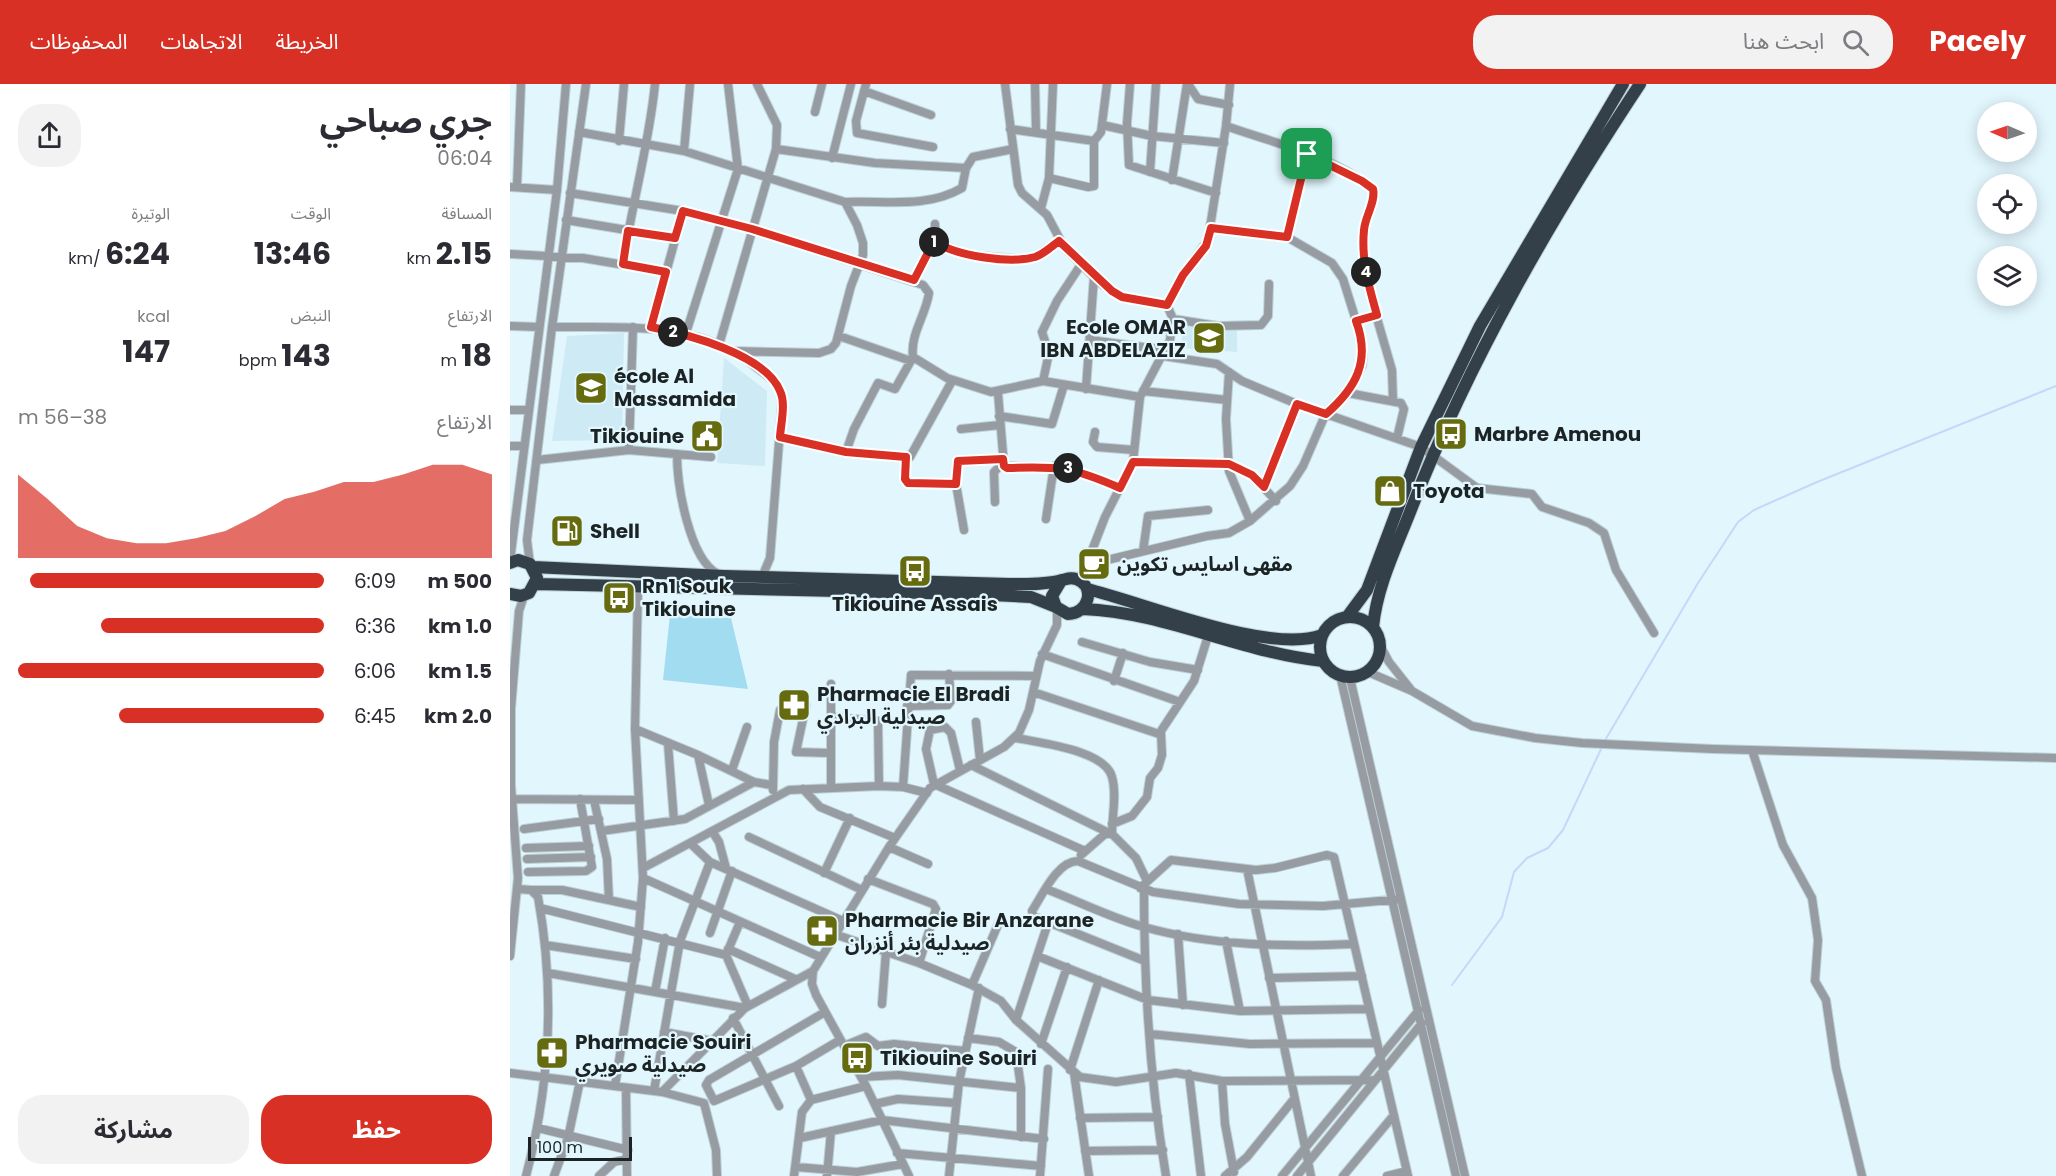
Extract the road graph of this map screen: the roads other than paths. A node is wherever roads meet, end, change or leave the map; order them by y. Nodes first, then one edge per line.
1 (521, 84) edge
2 (566, 84) edge
3 (586, 84) edge
4 (624, 84) edge
5 (655, 84) edge
6 (690, 84) edge
7 (728, 84) edge
8 (757, 84) edge
9 (822, 84) edge
10 (851, 84) edge
11 (1005, 84) edge
12 (1035, 84) edge
13 (1053, 84) edge
14 (1107, 84) edge
15 (1130, 84) edge
16 (1156, 84) edge
17 (1188, 84) edge
18 (1230, 84) edge
19 (1623, 84) edge
20 (1640, 84) edge
21 (865, 88) edge
22 (1229, 105) junction
23 (815, 112) dead end
24 (931, 115) dead end
25 (1102, 125) junction
26 (1227, 126) junction
27 (1010, 129) junction
28 (1128, 130) junction
29 (579, 132) junction
30 (1036, 132) junction
31 (1053, 135) junction
32 (1152, 135) junction
33 (1179, 138) junction
34 (619, 141) junction
35 (1094, 141) junction
36 (1224, 142) junction
37 (647, 147) junction
38 (933, 147) dead end
39 (776, 149) junction
40 (1013, 149) junction
41 (684, 151) junction
42 (514, 153) edge
43 (1307, 154) junction
44 (832, 158) junction
45 (966, 168) junction
46 (738, 169) junction
47 (1150, 172) junction
48 (769, 177) junction
49 (1050, 178) junction
50 (1172, 180) junction
51 (514, 187) edge
52 (557, 190) junction
53 (570, 193) junction
54 (1216, 193) junction
55 (845, 202) junction
56 (632, 203) junction
57 (1041, 208) junction
58 (683, 211) junction
59 (567, 220) junction
60 (720, 221) junction
61 (935, 224) dead end
62 (1211, 228) junction
63 (752, 229) junction
64 (628, 231) junction
65 (1287, 237) junction
66 (675, 238) junction
67 (934, 241) junction
68 (1059, 241) junction
69 (510, 254) edge
70 (549, 256) junction
71 (562, 256) junction
72 (859, 262) junction
73 (1082, 263) junction
74 (623, 264) junction
75 (666, 272) junction
76 (1094, 276) junction
77 (914, 280) junction
78 (1269, 284) dead end
79 (1167, 305) junction
80 (1377, 315) junction
81 (1173, 319) junction
82 (1356, 321) junction
83 (510, 326) edge
84 (538, 327) junction
85 (552, 327) junction
86 (633, 327) junction
87 (651, 327) junction
88 (685, 336) junction
89 (839, 336) junction
90 (1090, 340) junction
91 (719, 345) junction
92 (733, 351) junction
93 (1164, 353) junction
94 (912, 359) junction
95 (1229, 372) junction
96 (952, 381) junction
97 (1043, 381) junction
98 (1064, 385) junction
99 (1086, 388) junction
100 (998, 393) junction
101 (1348, 393) junction
102 (1141, 394) junction
103 (1227, 400) junction
104 (1393, 401) junction
105 (1297, 404) junction
106 (510, 410) edge
107 (529, 410) junction
108 (1326, 414) junction
109 (1000, 421) junction
110 (962, 429) dead end
111 (1095, 432) dead end
112 (780, 437) junction
113 (1397, 438) junction
114 (510, 446) edge
115 (524, 446) junction
116 (1421, 447) junction
117 (629, 450) junction
118 (1134, 450) junction
119 (846, 452) junction
120 (677, 454) junction
121 (1433, 455) junction
122 (537, 456) junction
123 (711, 457) dead end
124 (906, 457) junction
125 (1003, 461) junction
126 (1133, 462) junction
127 (1229, 464) junction
128 (1053, 466) junction
129 (956, 484) junction
130 (1264, 487) junction
131 (1120, 488) junction
132 (1276, 501) junction
133 (995, 502) dead end
134 (1208, 510) dead end
135 (1046, 519) dead end
136 (1250, 521) junction
137 (964, 530) dead end
138 (697, 551) junction
139 (1143, 551) junction
140 (770, 558) junction
141 (1089, 559) junction
142 (510, 560) edge
143 (531, 565) junction
144 (691, 574) junction
145 (724, 576) junction
146 (762, 577) junction
147 (781, 577) junction
148 (1061, 581) junction
149 (536, 584) junction
150 (1083, 585) junction
151 (638, 588) junction
152 (510, 594) edge
153 (524, 596) junction
154 (1057, 608) junction
155 (1078, 611) junction
156 (1347, 616) junction
157 (1373, 627) junction
158 (1054, 633) junction
159 (1654, 633) dead end
160 (1322, 635) junction
161 (1208, 636) junction
162 (1082, 642) dead end
163 (1381, 647) junction
164 (1123, 653) junction
165 (1042, 654) junction
166 (1323, 661) junction
167 (1198, 670) junction
168 (1368, 672) junction
169 (949, 674) junction
170 (1036, 676) junction
171 (1345, 677) junction
172 (1114, 681) junction
173 (831, 684) dead end
174 (1412, 691) junction
175 (1034, 692) junction
176 (1180, 702) junction
177 (806, 705) dead end
178 (907, 706) junction
179 (780, 710) dead end
180 (831, 717) junction
181 (976, 722) dead end
182 (747, 727) dead end
183 (635, 729) junction
184 (1161, 733) junction
185 (1016, 738) junction
186 (668, 744) junction
187 (1752, 750) junction
188 (830, 753) junction
189 (698, 755) junction
190 (2056, 758) edge
191 (980, 760) junction
192 (971, 765) junction
193 (732, 770) junction
194 (960, 770) junction
195 (754, 782) junction
196 (934, 784) junction
197 (771, 785) junction
198 (879, 786) junction
199 (903, 787) junction
200 (831, 788) junction
201 (803, 789) junction
202 (927, 793) junction
203 (775, 795) junction
204 (512, 799) junction
205 (580, 799) junction
206 (594, 800) junction
207 (639, 800) junction
208 (709, 805) junction
209 (850, 818) junction
210 (599, 819) junction
211 (584, 821) junction
212 (674, 821) junction
213 (1112, 824) junction
214 (639, 825) junction
215 (524, 829) dead end
216 (602, 831) junction
217 (712, 831) junction
218 (1110, 834) junction
219 (749, 837) dead end
220 (895, 838) junction
221 (690, 843) junction
222 (589, 846) junction
223 (889, 847) junction
224 (526, 848) dead end
225 (1085, 851) junction
226 (591, 857) junction
227 (527, 859) dead end
228 (1073, 861) junction
229 (710, 862) junction
230 (928, 864) dead end
231 (643, 868) junction
232 (729, 869) junction
233 (1246, 869) junction
234 (528, 872) dead end
235 (824, 873) junction
236 (643, 878) junction
237 (868, 879) junction
238 (1144, 886) junction
239 (518, 889) junction
240 (1046, 889) junction
241 (531, 890) junction
242 (862, 890) junction
243 (1396, 899) junction
244 (609, 900) junction
245 (695, 902) junction
246 (1254, 905) junction
247 (1346, 905) junction
248 (540, 908) junction
249 (641, 908) junction
250 (717, 912) junction
251 (1000, 920) dead end
252 (843, 921) junction
253 (740, 922) junction
254 (1048, 923) junction
255 (1144, 927) junction
256 (640, 932) junction
257 (710, 933) dead end
258 (834, 934) junction
259 (1178, 934) junction
260 (665, 938) junction
261 (680, 941) junction
262 (1226, 941) junction
263 (1262, 944) junction
264 (1354, 944) junction
265 (545, 945) junction
266 (886, 951) junction
267 (727, 952) junction
268 (510, 956) edge
269 (1037, 956) junction
270 (820, 957) junction
271 (636, 959) junction
272 (1145, 961) junction
273 (919, 963) junction
274 (1066, 967) junction
275 (813, 971) junction
276 (548, 973) junction
277 (1362, 976) junction
278 (795, 978) junction
279 (1269, 978) junction
280 (1099, 980) junction
281 (975, 987) junction
282 (632, 988) junction
283 (655, 992) junction
284 (670, 994) junction
285 (1148, 1000) junction
286 (1425, 1003) junction
287 (882, 1004) dead end
288 (1183, 1005) junction
289 (747, 1007) junction
290 (1370, 1009) junction
291 (1240, 1011) junction
292 (1418, 1011) junction
293 (825, 1012) junction
294 (1276, 1012) junction
295 (1428, 1016) junction
296 (733, 1018) junction
297 (1016, 1020) junction
298 (1421, 1024) junction
299 (664, 1032) junction
300 (1150, 1034) junction
301 (968, 1038) junction
302 (712, 1041) junction
303 (842, 1043) junction
304 (1377, 1043) junction
305 (1041, 1044) junction
306 (1283, 1046) junction
307 (965, 1051) junction
308 (753, 1055) junction
309 (1380, 1057) junction
310 (796, 1066) junction
311 (1048, 1069) dead end
312 (1383, 1070) junction
313 (1072, 1072) junction
314 (510, 1074) edge
315 (1189, 1074) junction
316 (1153, 1075) junction
317 (546, 1077) junction
318 (861, 1077) junction
319 (766, 1079) junction
320 (1361, 1080) junction
321 (1375, 1080) junction
322 (580, 1081) junction
323 (1222, 1081) junction
324 (959, 1082) junction
325 (1291, 1082) junction
326 (615, 1086) junction
327 (866, 1086) junction
328 (1021, 1088) junction
329 (626, 1089) junction
330 (658, 1092) junction
331 (1294, 1099) junction
332 (811, 1100) junction
333 (714, 1101) junction
334 (704, 1103) junction
335 (956, 1103) junction
336 (875, 1104) junction
337 (779, 1107) dead end
338 (1394, 1115) junction
339 (1158, 1117) junction
340 (1080, 1118) junction
341 (882, 1120) junction
342 (538, 1128) junction
343 (953, 1130) junction
344 (831, 1131) junction
345 (568, 1137) junction
346 (1021, 1137) junction
347 (800, 1138) junction
348 (1044, 1139) junction
349 (1305, 1148) junction
350 (1163, 1150) junction
351 (1085, 1151) junction
352 (897, 1153) junction
353 (628, 1155) junction
354 (950, 1158) junction
355 (1308, 1163) junction
356 (903, 1164) junction
357 (1041, 1166) junction
358 (795, 1172) edge
359 (827, 1173) edge
360 (1234, 1173) edge
361 (1407, 1174) edge
362 (526, 1176) edge
363 (554, 1176) edge
364 (599, 1176) edge
365 (627, 1176) edge
366 (717, 1176) edge
367 (909, 1176) edge
368 (949, 1176) edge
369 (1040, 1176) edge
370 (1089, 1176) edge
371 (1166, 1176) edge
372 (1202, 1176) edge
373 (1225, 1176) edge
374 (1282, 1176) edge
375 (1297, 1176) edge
376 (1311, 1176) edge
377 (1343, 1176) edge
378 (1387, 1176) edge
379 (1456, 1176) edge
380 (1465, 1176) edge
381 (1862, 1176) edge

1 - 42 street
2 - 52 street
3 - 29 street
4 - 34 street
5 - 37 street
6 - 41 street
7 - 46 street
8 - 39 street
9 - 23 street
10 - 44 street
11 - 27 street
12 - 30 street
13 - 31 street
14 - 25 street
15 - 28 street
16 - 32 street
17 - 22 street
17 - 33 street
18 - 22 street
19 - 116 highway
20 - 121 highway
21 - 24 street
21 - 38 street
22 - 26 street
25 - 28 street
25 - 35 street
26 - 36 street
26 - 43 street
27 - 30 street
27 - 40 street
28 - 32 street
28 - 47 street
29 - 34 street
29 - 53 street
30 - 31 street
31 - 35 street
31 - 49 street
32 - 33 street
32 - 47 street
33 - 36 street
33 - 50 street
34 - 37 street
35 - 49 street
36 - 54 street
37 - 41 street
37 - 56 street
39 - 44 street
39 - 48 street
40 - 45 street
40 - 57 street
41 - 46 street
42 - 51 street
43 - 65 street
43 - 80 street
44 - 45 street
45 - 55 street
46 - 48 street
46 - 60 street
47 - 50 street
48 - 55 street
48 - 63 street
49 - 57 street
50 - 54 street
51 - 52 street
52 - 70 street
53 - 56 street
53 - 59 street
54 - 62 street
55 - 72 street
56 - 58 street
56 - 64 street
57 - 68 street
58 - 60 street
58 - 66 street
59 - 64 street
59 - 71 street
60 - 63 street
60 - 88 street
61 - 67 street
62 - 65 street
62 - 79 street
63 - 72 street
63 - 91 street
64 - 66 street
64 - 74 street
65 - 82 street
66 - 75 street
67 - 68 street
67 - 77 street
68 - 73 street
69 - 70 street
70 - 71 street
70 - 84 street
71 - 74 street
71 - 85 street
72 - 77 street
72 - 89 street
73 - 76 street
73 - 97 street
74 - 75 street
75 - 87 street
76 - 79 street
76 - 90 street
77 - 94 street
78 - 81 street
79 - 81 street
80 - 82 street
80 - 104 street
81 - 93 street
82 - 101 street
83 - 84 street
84 - 107 street
85 - 86 street
85 - 122 street
86 - 87 street
86 - 117 street
87 - 88 street
88 - 91 street
89 - 92 street
89 - 94 street
90 - 93 street
90 - 99 street
91 - 92 street
92 - 112 street
93 - 95 street
93 - 102 street
94 - 96 street
94 - 119 street
95 - 103 street
95 - 105 street
96 - 100 street
96 - 124 street
97 - 98 street
97 - 100 street
98 - 99 street
98 - 109 street
99 - 102 street
100 - 109 street
101 - 104 street
101 - 108 street
102 - 103 street
102 - 118 street
103 - 127 street
104 - 113 street
105 - 108 street
105 - 130 street
106 - 107 street
107 - 115 street
108 - 113 street
108 - 132 street
109 - 110 street
109 - 125 street
111 - 118 street
112 - 119 street
112 - 140 street
113 - 116 street
114 - 115 street
115 - 142 street
116 - 121 street
116 - 156 highway
117 - 120 street
117 - 122 street
118 - 126 street
119 - 124 street
120 - 123 street
120 - 138 street
121 - 157 highway
121 - 159 street
122 - 143 street
124 - 129 street
125 - 128 street
125 - 129 street
125 - 133 street
126 - 127 street
126 - 131 street
127 - 130 street
127 - 136 street
128 - 131 street
128 - 135 street
129 - 137 street
130 - 132 street
131 - 141 street
132 - 136 street
134 - 139 street
136 - 139 street
138 - 144 street
138 - 145 street
139 - 141 street
140 - 146 street
140 - 147 street
141 - 150 street
142 - 143 highway
143 - 144 highway
143 - 149 highway
144 - 145 highway
145 - 146 highway
146 - 147 highway
147 - 148 highway
148 - 150 highway
148 - 154 highway
149 - 151 highway
149 - 153 highway
150 - 155 highway
150 - 160 highway
151 - 154 highway
151 - 183 street
152 - 153 highway
153 - 204 street
154 - 155 highway
154 - 158 street
155 - 158 street
155 - 161 highway
156 - 157 highway
156 - 160 highway
157 - 163 highway
158 - 165 street
160 - 166 highway
161 - 166 highway
161 - 167 street
162 - 164 street
163 - 168 highway
163 - 174 street
164 - 167 street
164 - 172 street
165 - 170 street
165 - 172 street
166 - 171 highway
167 - 176 street
168 - 171 highway
168 - 174 street
169 - 170 street
169 - 178 street
169 - 178 street
170 - 175 street
171 - 243 street
172 - 176 street
173 - 180 street
174 - 187 street
175 - 184 street
175 - 185 street
176 - 184 street
177 - 188 street
178 - 199 street
179 - 197 street
180 - 188 street
180 - 198 street
181 - 191 street
182 - 193 street
183 - 186 street
183 - 207 street
184 - 213 street
185 - 191 street
185 - 213 street
186 - 189 street
186 - 212 street
187 - 190 street
187 - 381 street
188 - 200 street
189 - 193 street
189 - 208 street
191 - 192 street
192 - 194 street
192 - 218 street
193 - 195 street
194 - 196 street
194 - 196 street
195 - 197 street
195 - 208 street
196 - 202 street
196 - 225 street
197 - 203 street
198 - 199 street
198 - 200 street
199 - 202 street
200 - 201 street
201 - 203 street
201 - 209 street
202 - 220 street
203 - 217 street
204 - 205 street
204 - 239 street
205 - 206 street
205 - 211 street
206 - 207 street
206 - 210 street
207 - 214 street
208 - 212 street
209 - 220 street
209 - 235 street
210 - 211 street
210 - 216 street
211 - 215 street
211 - 222 street
212 - 214 street
213 - 218 street
214 - 216 street
214 - 231 street
216 - 244 street
217 - 221 street
217 - 232 street
218 - 225 street
218 - 238 street
219 - 235 street
220 - 223 street
221 - 229 street
221 - 231 street
222 - 224 street
222 - 226 street
223 - 230 street
223 - 237 street
225 - 228 street
226 - 227 street
226 - 234 street
228 - 238 street
228 - 240 street
229 - 232 street
229 - 245 street
231 - 236 street
232 - 250 street
232 - 252 street
233 - 238 street
233 - 246 street
233 - 247 street
235 - 242 street
236 - 245 street
236 - 249 street
237 - 242 street
237 - 273 street
238 - 246 street
238 - 255 street
239 - 241 street
239 - 268 street
240 - 254 street
240 - 255 street
241 - 244 street
241 - 248 street
242 - 252 street
243 - 247 street
243 - 286 street
243 - 292 street
244 - 249 street
245 - 250 street
245 - 261 street
246 - 247 street
246 - 263 street
247 - 264 street
248 - 256 street
248 - 265 street
249 - 256 street
250 - 253 street
250 - 257 street
251 - 281 street
252 - 258 street
253 - 267 street
253 - 270 street
254 - 269 street
254 - 272 street
255 - 259 street
255 - 272 street
256 - 260 street
256 - 271 street
258 - 266 street
258 - 270 street
259 - 262 street
259 - 288 street
260 - 261 street
260 - 283 street
261 - 267 street
261 - 284 street
262 - 263 street
262 - 291 street
263 - 264 street
263 - 279 street
264 - 277 street
265 - 271 street
265 - 276 street
266 - 273 street
266 - 287 street
267 - 278 street
267 - 289 street
269 - 274 street
269 - 297 street
270 - 275 street
271 - 282 street
272 - 285 street
273 - 281 street
274 - 280 street
274 - 305 street
275 - 278 street
275 - 293 street
276 - 282 street
276 - 317 street
277 - 279 street
277 - 290 street
278 - 289 street
279 - 294 street
280 - 285 street
280 - 313 street
281 - 297 street
281 - 301 street
282 - 283 street
282 - 326 street
283 - 284 street
284 - 289 street
284 - 299 street
285 - 288 street
285 - 300 street
286 - 292 street
286 - 295 street
288 - 291 street
289 - 296 street
290 - 294 street
290 - 304 street
291 - 294 street
292 - 298 street
292 - 309 street
293 - 303 street
293 - 308 street
294 - 306 street
295 - 298 street
295 - 380 street
296 - 302 street
296 - 308 street
297 - 305 street
298 - 312 street
298 - 379 street
299 - 302 street
299 - 330 street
300 - 306 street
300 - 316 street
301 - 307 street
301 - 328 street
302 - 330 street
303 - 307 street
303 - 310 street
303 - 318 street
304 - 306 street
304 - 309 street
305 - 313 street
306 - 325 street
307 - 324 street
308 - 319 street
308 - 333 street
309 - 312 street
309 - 320 street
310 - 319 street
310 - 332 street
311 - 348 street
312 - 321 street
312 - 338 street
313 - 316 street
313 - 340 street
314 - 317 street
315 - 316 street
315 - 323 street
315 - 372 street
316 - 339 street
317 - 322 street
317 - 342 street
318 - 324 street
318 - 327 street
319 - 333 street
319 - 337 street
320 - 321 street
320 - 325 street
320 - 349 street
321 - 355 street
322 - 326 street
322 - 345 street
323 - 325 street
323 - 360 street
324 - 328 street
324 - 335 street
325 - 331 street
326 - 329 street
327 - 332 street
327 - 336 street
328 - 346 street
329 - 330 street
329 - 353 street
330 - 334 street
331 - 349 street
331 - 360 street
332 - 347 street
333 - 334 street
334 - 366 street
335 - 336 street
335 - 343 street
336 - 341 street
338 - 361 street
338 - 377 street
339 - 340 street
339 - 350 street
340 - 351 street
341 - 343 street
341 - 344 street
341 - 352 street
342 - 345 street
342 - 362 street
343 - 346 street
343 - 354 street
344 - 347 street
344 - 359 street
345 - 353 street
345 - 363 street
346 - 348 street
347 - 358 street
348 - 357 street
349 - 355 street
349 - 374 street
350 - 351 street
350 - 371 street
351 - 370 street
352 - 354 street
352 - 356 street
353 - 364 street
353 - 365 street
354 - 357 street
354 - 368 street
355 - 375 street
355 - 376 street
356 - 359 street
356 - 367 street
357 - 369 street
358 - 359 street
360 - 373 street
361 - 378 street

